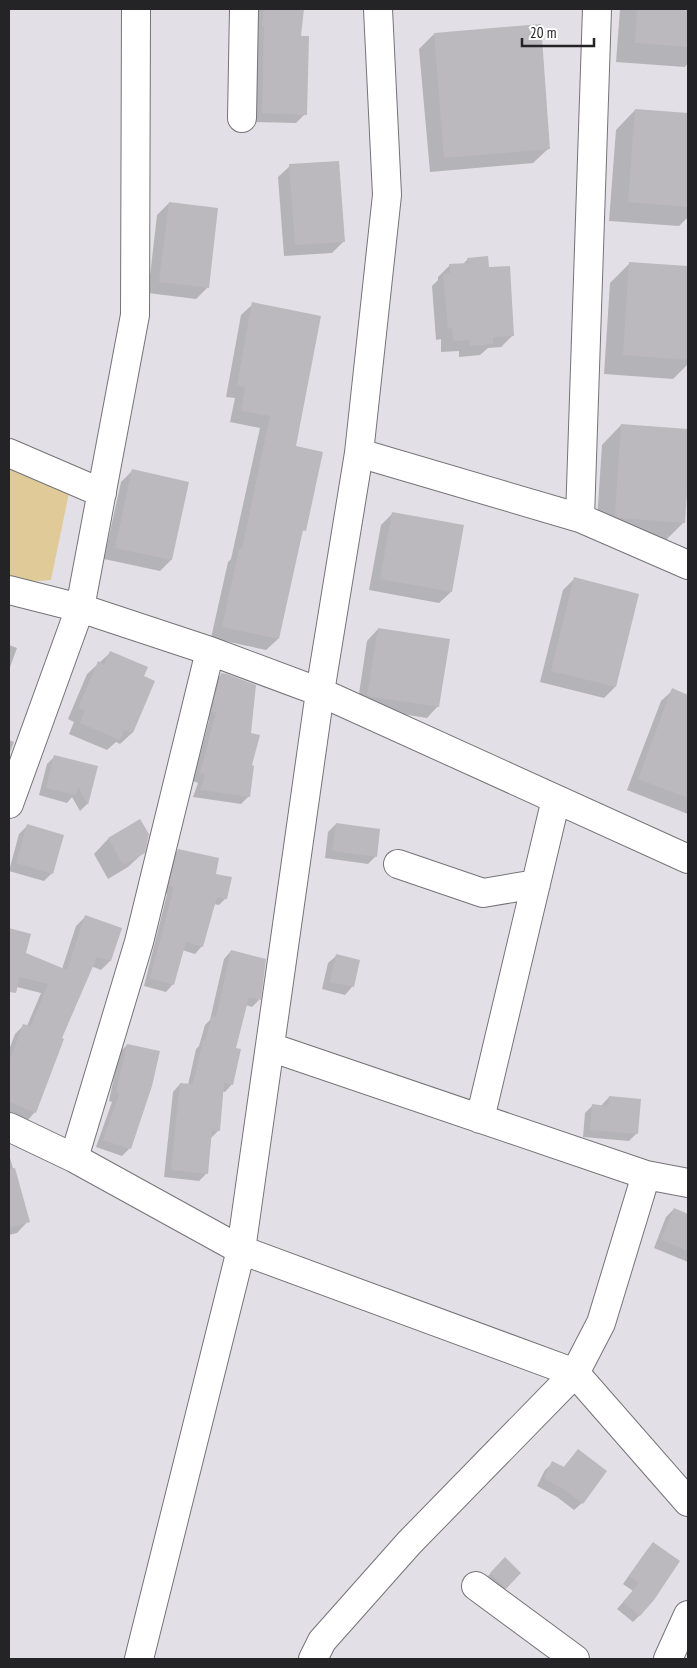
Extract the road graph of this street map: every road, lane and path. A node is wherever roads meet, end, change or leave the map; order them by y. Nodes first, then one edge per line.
1 (136, 9) edge
2 (244, 9) edge
3 (378, 9) edge
4 (597, 9) edge
5 (242, 118) dead end
6 (9, 453) edge
7 (359, 453) junction
8 (102, 493) junction
9 (580, 518) junction
10 (688, 564) edge
11 (9, 590) edge
12 (80, 608) junction
13 (210, 651) junction
14 (320, 692) junction
15 (556, 799) junction
16 (9, 804) edge
17 (688, 860) edge
18 (398, 864) dead end
19 (536, 884) junction
20 (270, 1047) junction
21 (480, 1119) junction
22 (9, 1127) edge
23 (74, 1158) junction
24 (646, 1175) junction
25 (688, 1182) edge
26 (241, 1250) junction
27 (575, 1373) junction
28 (688, 1502) edge
29 (476, 1586) dead end
30 (688, 1615) edge
31 (139, 1659) edge
32 (313, 1659) edge
33 (575, 1659) edge
34 (668, 1659) edge

1 - 8 street
2 - 5 street
3 - 7 street
4 - 9 street
6 - 8 street
7 - 9 street
7 - 14 street
8 - 12 street
9 - 10 street
11 - 12 street
12 - 13 street
12 - 16 street
13 - 14 street
13 - 23 street
14 - 15 street
14 - 20 street
15 - 17 street
15 - 19 street
18 - 19 street
19 - 21 street
20 - 21 street
20 - 26 street
21 - 24 street
22 - 23 street
23 - 26 street
24 - 25 street
24 - 27 street
26 - 27 street
26 - 31 street
27 - 28 street
27 - 32 street
29 - 33 street
30 - 34 street

